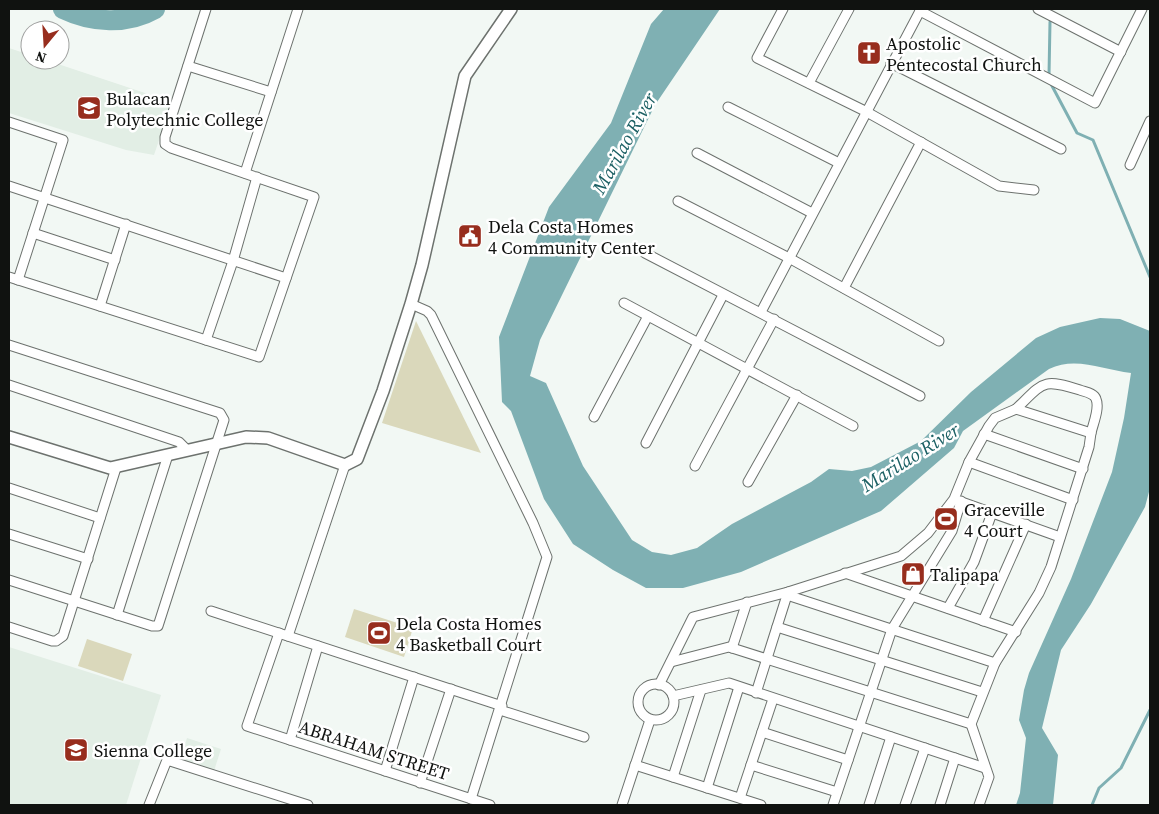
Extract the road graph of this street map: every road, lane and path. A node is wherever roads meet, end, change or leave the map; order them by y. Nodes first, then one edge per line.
1 (206, 9) edge
2 (298, 9) edge
3 (511, 9) edge
4 (784, 9) edge
5 (848, 9) edge
6 (1038, 9) edge
7 (1142, 9) edge
8 (920, 10) edge
9 (1121, 52) junction
10 (891, 63) junction
11 (188, 66) junction
12 (809, 84) junction
13 (271, 92) junction
14 (728, 107) dead end
15 (865, 111) junction
16 (1150, 121) edge
17 (9, 122) edge
18 (921, 142) junction
19 (1061, 149) dead end
20 (697, 153) dead end
21 (839, 163) junction
22 (1130, 165) dead end
23 (245, 173) junction
24 (256, 177) junction
25 (9, 186) edge
26 (1034, 190) dead end
27 (44, 198) junction
28 (678, 201) dead end
29 (812, 213) junction
30 (126, 224) junction
31 (33, 233) junction
32 (645, 253) dead end
33 (789, 258) junction
34 (114, 260) junction
35 (233, 261) junction
36 (286, 278) junction
37 (13, 279) edge
38 (844, 288) junction
39 (723, 295) junction
40 (624, 303) dead end
41 (411, 304) junction
42 (100, 306) junction
43 (761, 312) junction
44 (648, 316) junction
45 (774, 319) junction
46 (206, 340) junction
47 (939, 342) dead end
48 (698, 343) junction
49 (9, 345) edge
50 (748, 369) junction
51 (9, 385) edge
52 (797, 395) junction
53 (920, 396) dead end
54 (1016, 409) junction
55 (594, 417) dead end
56 (852, 426) dead end
57 (1091, 433) junction
58 (984, 434) junction
59 (9, 437) edge
60 (217, 442) junction
61 (646, 443) dead end
62 (186, 450) junction
63 (168, 455) junction
64 (969, 462) junction
65 (345, 465) junction
66 (695, 466) dead end
67 (116, 468) junction
68 (1083, 469) junction
69 (748, 482) dead end
70 (9, 488) edge
71 (957, 500) junction
72 (1073, 500) junction
73 (992, 513) junction
74 (100, 518) junction
75 (1026, 524) junction
76 (9, 534) edge
77 (1060, 537) junction
78 (88, 559) junction
79 (845, 573) junction
80 (9, 580) edge
81 (787, 594) junction
82 (910, 597) junction
83 (74, 602) junction
84 (747, 602) junction
85 (948, 608) junction
86 (211, 611) dead end
87 (117, 615) junction
88 (983, 620) junction
89 (9, 627) edge
90 (777, 627) junction
91 (892, 629) junction
92 (1016, 632) junction
93 (279, 633) junction
94 (288, 636) junction
95 (318, 646) junction
96 (732, 648) junction
97 (767, 659) junction
98 (880, 660) junction
99 (671, 662) junction
100 (995, 663) junction
101 (414, 677) junction
102 (659, 685) junction
103 (739, 687) junction
104 (451, 689) junction
105 (701, 690) junction
106 (870, 692) junction
107 (982, 692) junction
108 (756, 693) junction
109 (673, 696) junction
110 (773, 699) junction
111 (501, 708) junction
112 (650, 720) junction
113 (971, 724) junction
114 (858, 727) junction
115 (762, 732) junction
116 (584, 737) dead end
117 (891, 737) junction
118 (290, 740) junction
119 (925, 748) junction
120 (955, 758) junction
121 (848, 760) junction
122 (635, 765) junction
123 (751, 765) junction
124 (985, 768) junction
125 (385, 771) junction
126 (673, 777) junction
127 (420, 782) junction
128 (707, 788) junction
129 (837, 792) junction
130 (740, 798) junction
131 (471, 799) junction
132 (152, 805) edge
133 (308, 805) edge
134 (490, 805) edge
135 (622, 805) edge
136 (761, 805) edge
137 (833, 805) edge
138 (869, 805) edge
139 (905, 805) edge
140 (940, 805) edge
141 (979, 805) edge

1 - 11 street
2 - 13 street
3 - 41 street
4 - 12 street
5 - 12 street
6 - 9 street
7 - 9 street
8 - 9 street
8 - 10 street
10 - 15 street
10 - 19 street
11 - 13 street
11 - 23 street
12 - 15 street
13 - 23 street
14 - 21 street
15 - 18 street
15 - 21 street
16 - 22 street
17 - 27 street
18 - 26 street
18 - 38 street
20 - 29 street
21 - 29 street
23 - 24 street
24 - 35 street
24 - 36 street
25 - 27 street
27 - 30 street
27 - 31 street
28 - 33 street
29 - 33 street
30 - 34 street
30 - 35 street
31 - 34 street
31 - 37 street
32 - 39 street
33 - 38 street
33 - 43 street
34 - 42 street
35 - 36 street
35 - 46 street
36 - 46 street
37 - 42 street
38 - 47 street
39 - 43 street
39 - 48 street
40 - 44 street
41 - 65 street
41 - 111 street
42 - 46 street
43 - 45 street
44 - 48 street
44 - 55 street
45 - 50 street
45 - 53 street
48 - 50 street
48 - 61 street
49 - 60 street
50 - 52 street
50 - 66 street
51 - 62 street
52 - 56 street
52 - 69 street
54 - 57 street
54 - 57 street
54 - 58 street
57 - 68 street
58 - 64 street
58 - 68 street
59 - 67 street
60 - 62 street
60 - 65 street
60 - 87 street
62 - 63 street
63 - 67 street
63 - 87 street
64 - 71 street
64 - 72 street
65 - 94 street
67 - 74 street
68 - 72 street
70 - 74 street
71 - 73 street
71 - 79 street
71 - 82 street
72 - 77 street
73 - 75 street
73 - 85 street
74 - 78 street
75 - 77 street
75 - 88 street
76 - 78 street
77 - 92 street
78 - 83 street
79 - 81 street
79 - 82 street
80 - 83 street
81 - 84 street
81 - 90 street
81 - 91 street
82 - 85 street
82 - 91 street
83 - 87 street
83 - 89 street
84 - 96 street
84 - 99 street
85 - 88 street
86 - 93 street
88 - 92 street
90 - 97 street
90 - 98 street
91 - 98 street
91 - 100 street
92 - 100 street
93 - 94 street
93 - 118 street, ABRAHAM STREET
94 - 95 street
95 - 101 street
95 - 118 street
96 - 97 street
96 - 99 street
97 - 106 street
97 - 108 street
98 - 106 street
98 - 107 street
99 - 102 street
100 - 107 street
101 - 104 street
101 - 125 street
102 - 109 street
102 - 112 street
103 - 105 street
103 - 108 street
103 - 128 street
104 - 111 street
104 - 127 street
105 - 109 street
105 - 126 street
106 - 113 street
106 - 114 street
107 - 113 street
108 - 110 street
109 - 112 street
110 - 114 street
110 - 115 street
111 - 116 street
111 - 131 street
112 - 122 street
113 - 124 street
114 - 117 street
114 - 121 street
115 - 121 street
115 - 123 street
117 - 119 street
117 - 138 street
118 - 125 street, ABRAHAM STREET
119 - 120 street
119 - 139 street
120 - 124 street
120 - 140 street
121 - 129 street
122 - 126 street
122 - 135 street
123 - 129 street
123 - 130 street
124 - 141 street
125 - 127 street, ABRAHAM STREET
126 - 128 street
127 - 131 street, ABRAHAM STREET
128 - 130 street
129 - 137 street
130 - 136 street
131 - 134 street, ABRAHAM STREET
132 - 133 street

